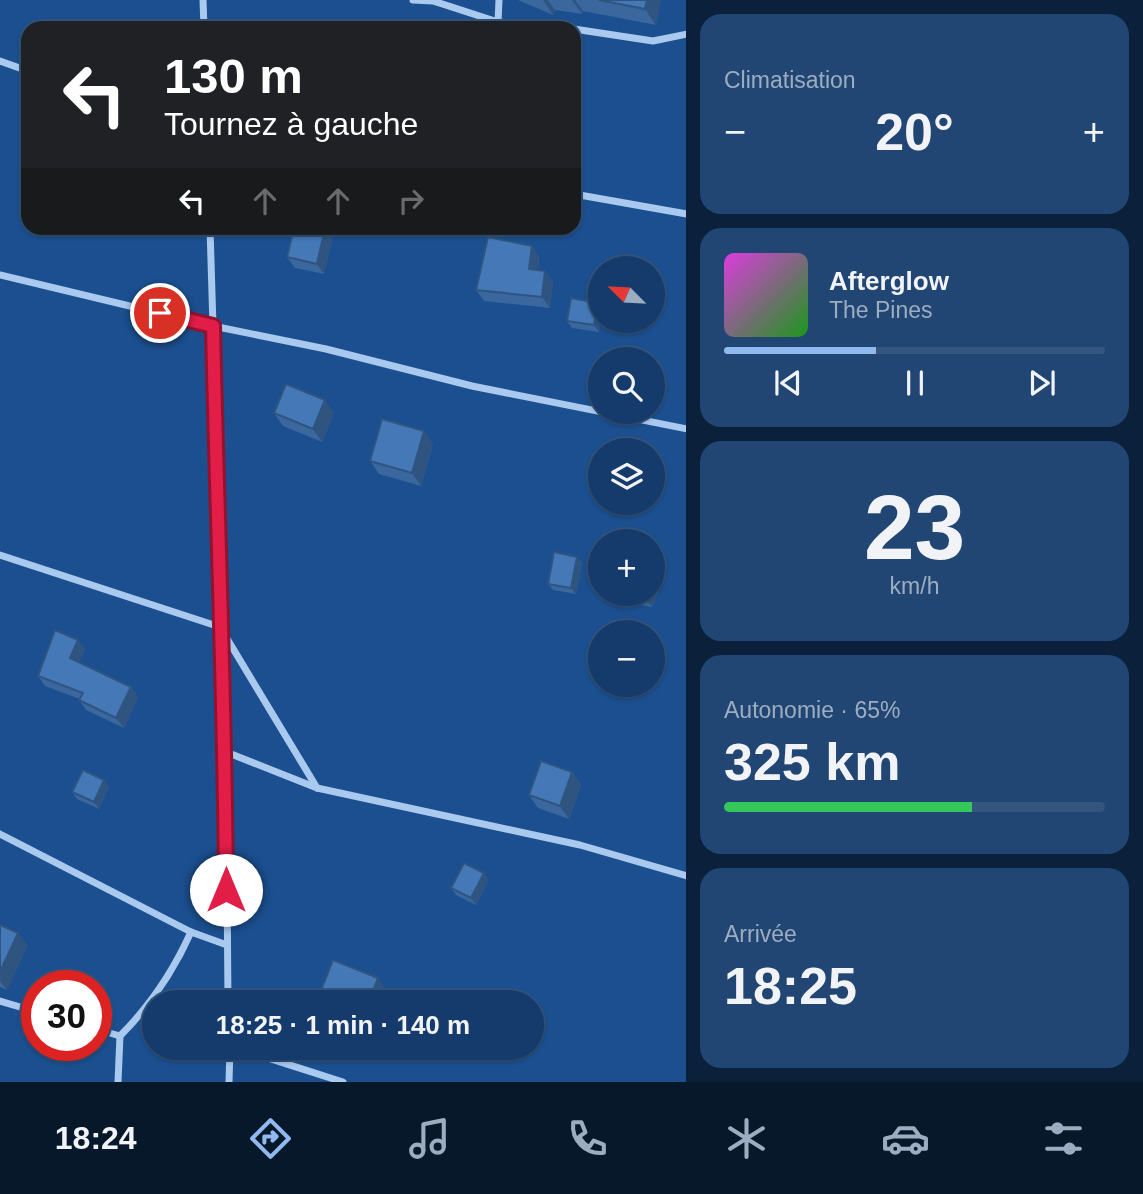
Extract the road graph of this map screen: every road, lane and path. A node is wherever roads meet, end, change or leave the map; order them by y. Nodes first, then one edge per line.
1 (203, 0) edge
2 (413, 0) edge
3 (499, 0) edge
4 (204, 21) edge
5 (495, 21) edge
6 (498, 21) edge
7 (581, 30) edge
8 (686, 34) edge
9 (0, 61) edge
10 (21, 68) edge
11 (581, 195) edge
12 (686, 214) edge
13 (210, 235) edge
14 (0, 275) edge
15 (213, 326) junction
16 (686, 429) edge
17 (0, 555) edge
18 (220, 627) junction
19 (226, 752) junction
20 (317, 788) junction
21 (0, 834) edge
22 (686, 876) edge
23 (191, 932) junction
24 (227, 945) junction
25 (228, 990) edge
26 (0, 1001) edge
27 (21, 1007) edge
28 (112, 1034) edge
29 (120, 1036) junction
30 (230, 1060) edge
31 (274, 1060) edge
32 (118, 1082) edge
33 (229, 1082) edge
34 (343, 1082) edge

1 - 4 street
2 - 5 street
3 - 6 street
7 - 8 street
9 - 10 street
11 - 12 street
13 - 15 street
14 - 15 street
15 - 16 street
15 - 18 street
17 - 18 street
18 - 19 street
18 - 20 street
19 - 20 street
19 - 24 street
20 - 22 street
21 - 23 street
23 - 24 street
23 - 29 street
24 - 25 street
26 - 27 street
28 - 29 street
29 - 32 street
30 - 33 street
31 - 34 street

